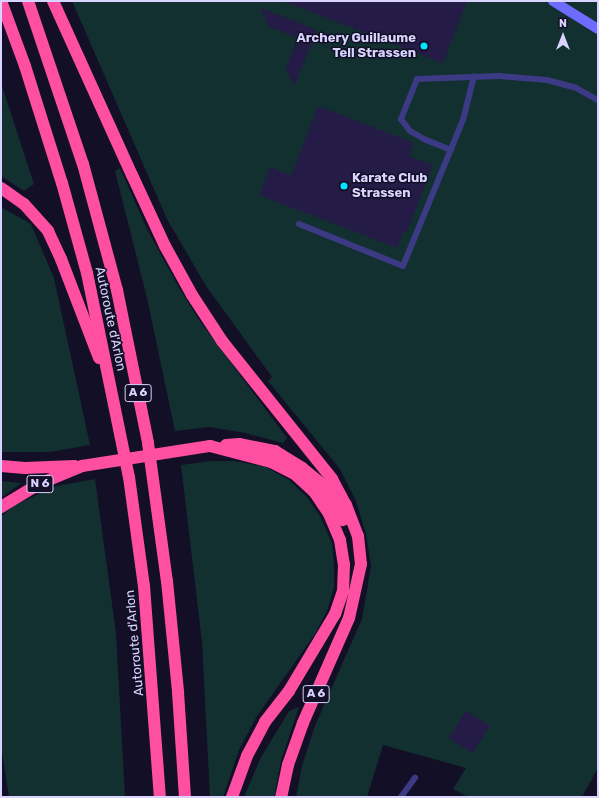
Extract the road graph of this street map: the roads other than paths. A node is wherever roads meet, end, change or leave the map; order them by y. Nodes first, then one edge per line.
1 (1, 1) edge
2 (28, 1) edge
3 (53, 1) edge
4 (553, 1) edge
5 (598, 29) edge
6 (474, 76) junction
7 (598, 100) edge
8 (451, 150) junction
9 (1, 188) edge
10 (299, 224) dead end
11 (111, 390) junction
12 (210, 446) junction
13 (1, 466) edge
14 (82, 466) junction
15 (1, 507) edge
16 (355, 592) junction
17 (415, 778) dead end
18 (160, 797) edge
19 (185, 797) edge
20 (232, 797) edge
21 (281, 797) edge
22 (401, 797) edge

1 - 11 highway, Autoroute d'Arlon / A 6
2 - 19 highway, Autoroute d'Arlon / A 6
3 - 16 highway, A 6
4 - 5 main road
6 - 7 lane
6 - 8 lane
6 - 8 lane
8 - 10 lane
9 - 11 highway, A 6
11 - 18 highway, Autoroute d'Arlon / A 6
12 - 14 highway, A 6, bridge
12 - 16 highway, A 6
12 - 20 highway
13 - 14 highway, A 6
14 - 15 highway, N 6
16 - 21 highway, A 6
17 - 22 lane

